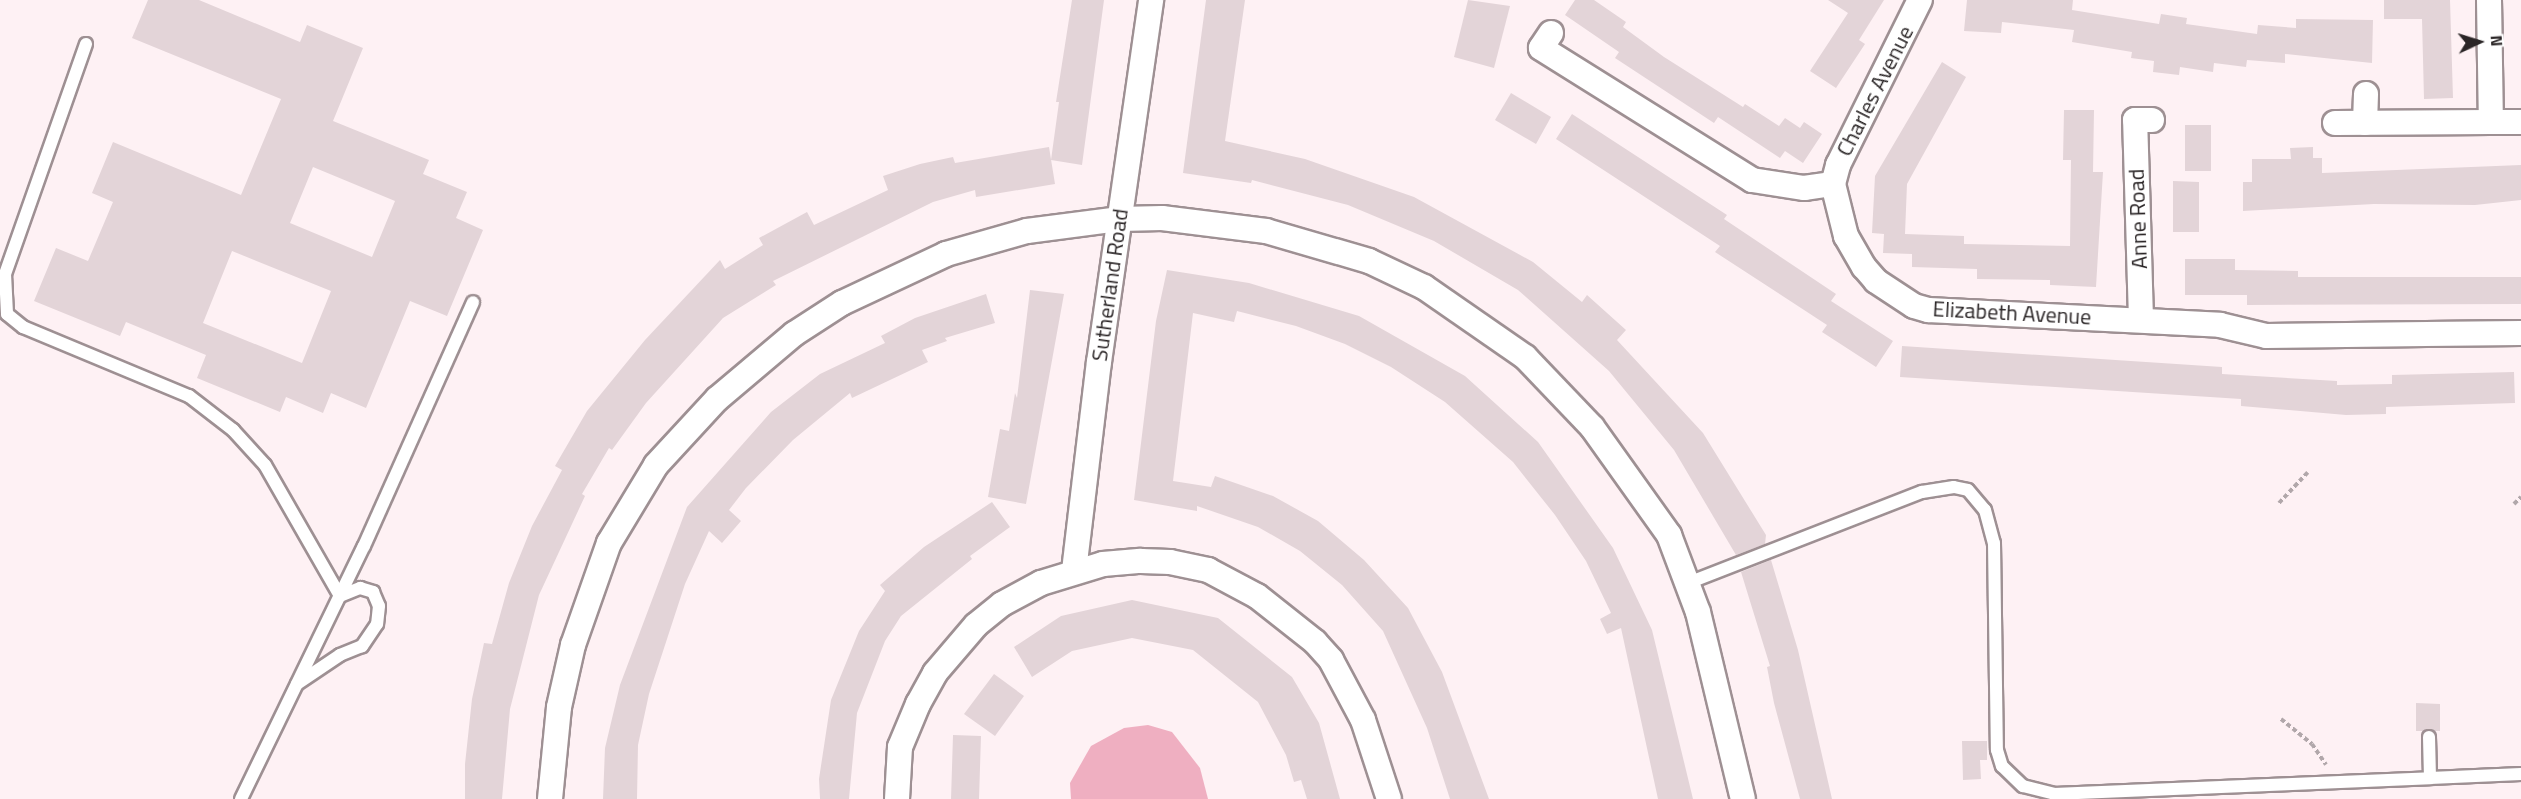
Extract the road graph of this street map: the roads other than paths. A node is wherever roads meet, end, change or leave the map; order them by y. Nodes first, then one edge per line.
1 (1151, 0) edge
2 (1920, 0) edge
3 (2489, 0) edge
4 (86, 44) dead end
5 (1541, 48) dead end
6 (2366, 94) dead end
7 (2135, 120) dead end
8 (2491, 122) junction
9 (2521, 122) edge
10 (2335, 123) dead end
11 (2365, 123) junction
12 (1833, 184) junction
13 (1120, 219) junction
14 (473, 302) dead end
15 (2141, 319) junction
16 (2521, 333) edge
17 (1074, 571) junction
18 (1688, 583) junction
19 (340, 596) junction
20 (297, 684) junction
21 (2429, 737) dead end
22 (2521, 774) edge
23 (2430, 778) junction
24 (241, 799) edge
25 (550, 799) edge
26 (897, 799) edge
27 (1389, 799) edge
28 (1743, 799) edge

1 - 13 street, Sutherland Road
2 - 12 street, Charles Avenue
3 - 8 street
4 - 19 lane
5 - 12 street
6 - 11 street
7 - 15 street, Anne Road
8 - 9 street
8 - 11 street
10 - 11 street
12 - 15 street, Elizabeth Avenue
13 - 17 street, Sutherland Road
13 - 18 street
13 - 25 street
14 - 19 lane
15 - 16 street, Elizabeth Avenue
17 - 26 street
17 - 27 street
18 - 23 lane
18 - 28 street
19 - 20 lane
19 - 20 lane
20 - 24 lane
21 - 23 lane
22 - 23 lane

